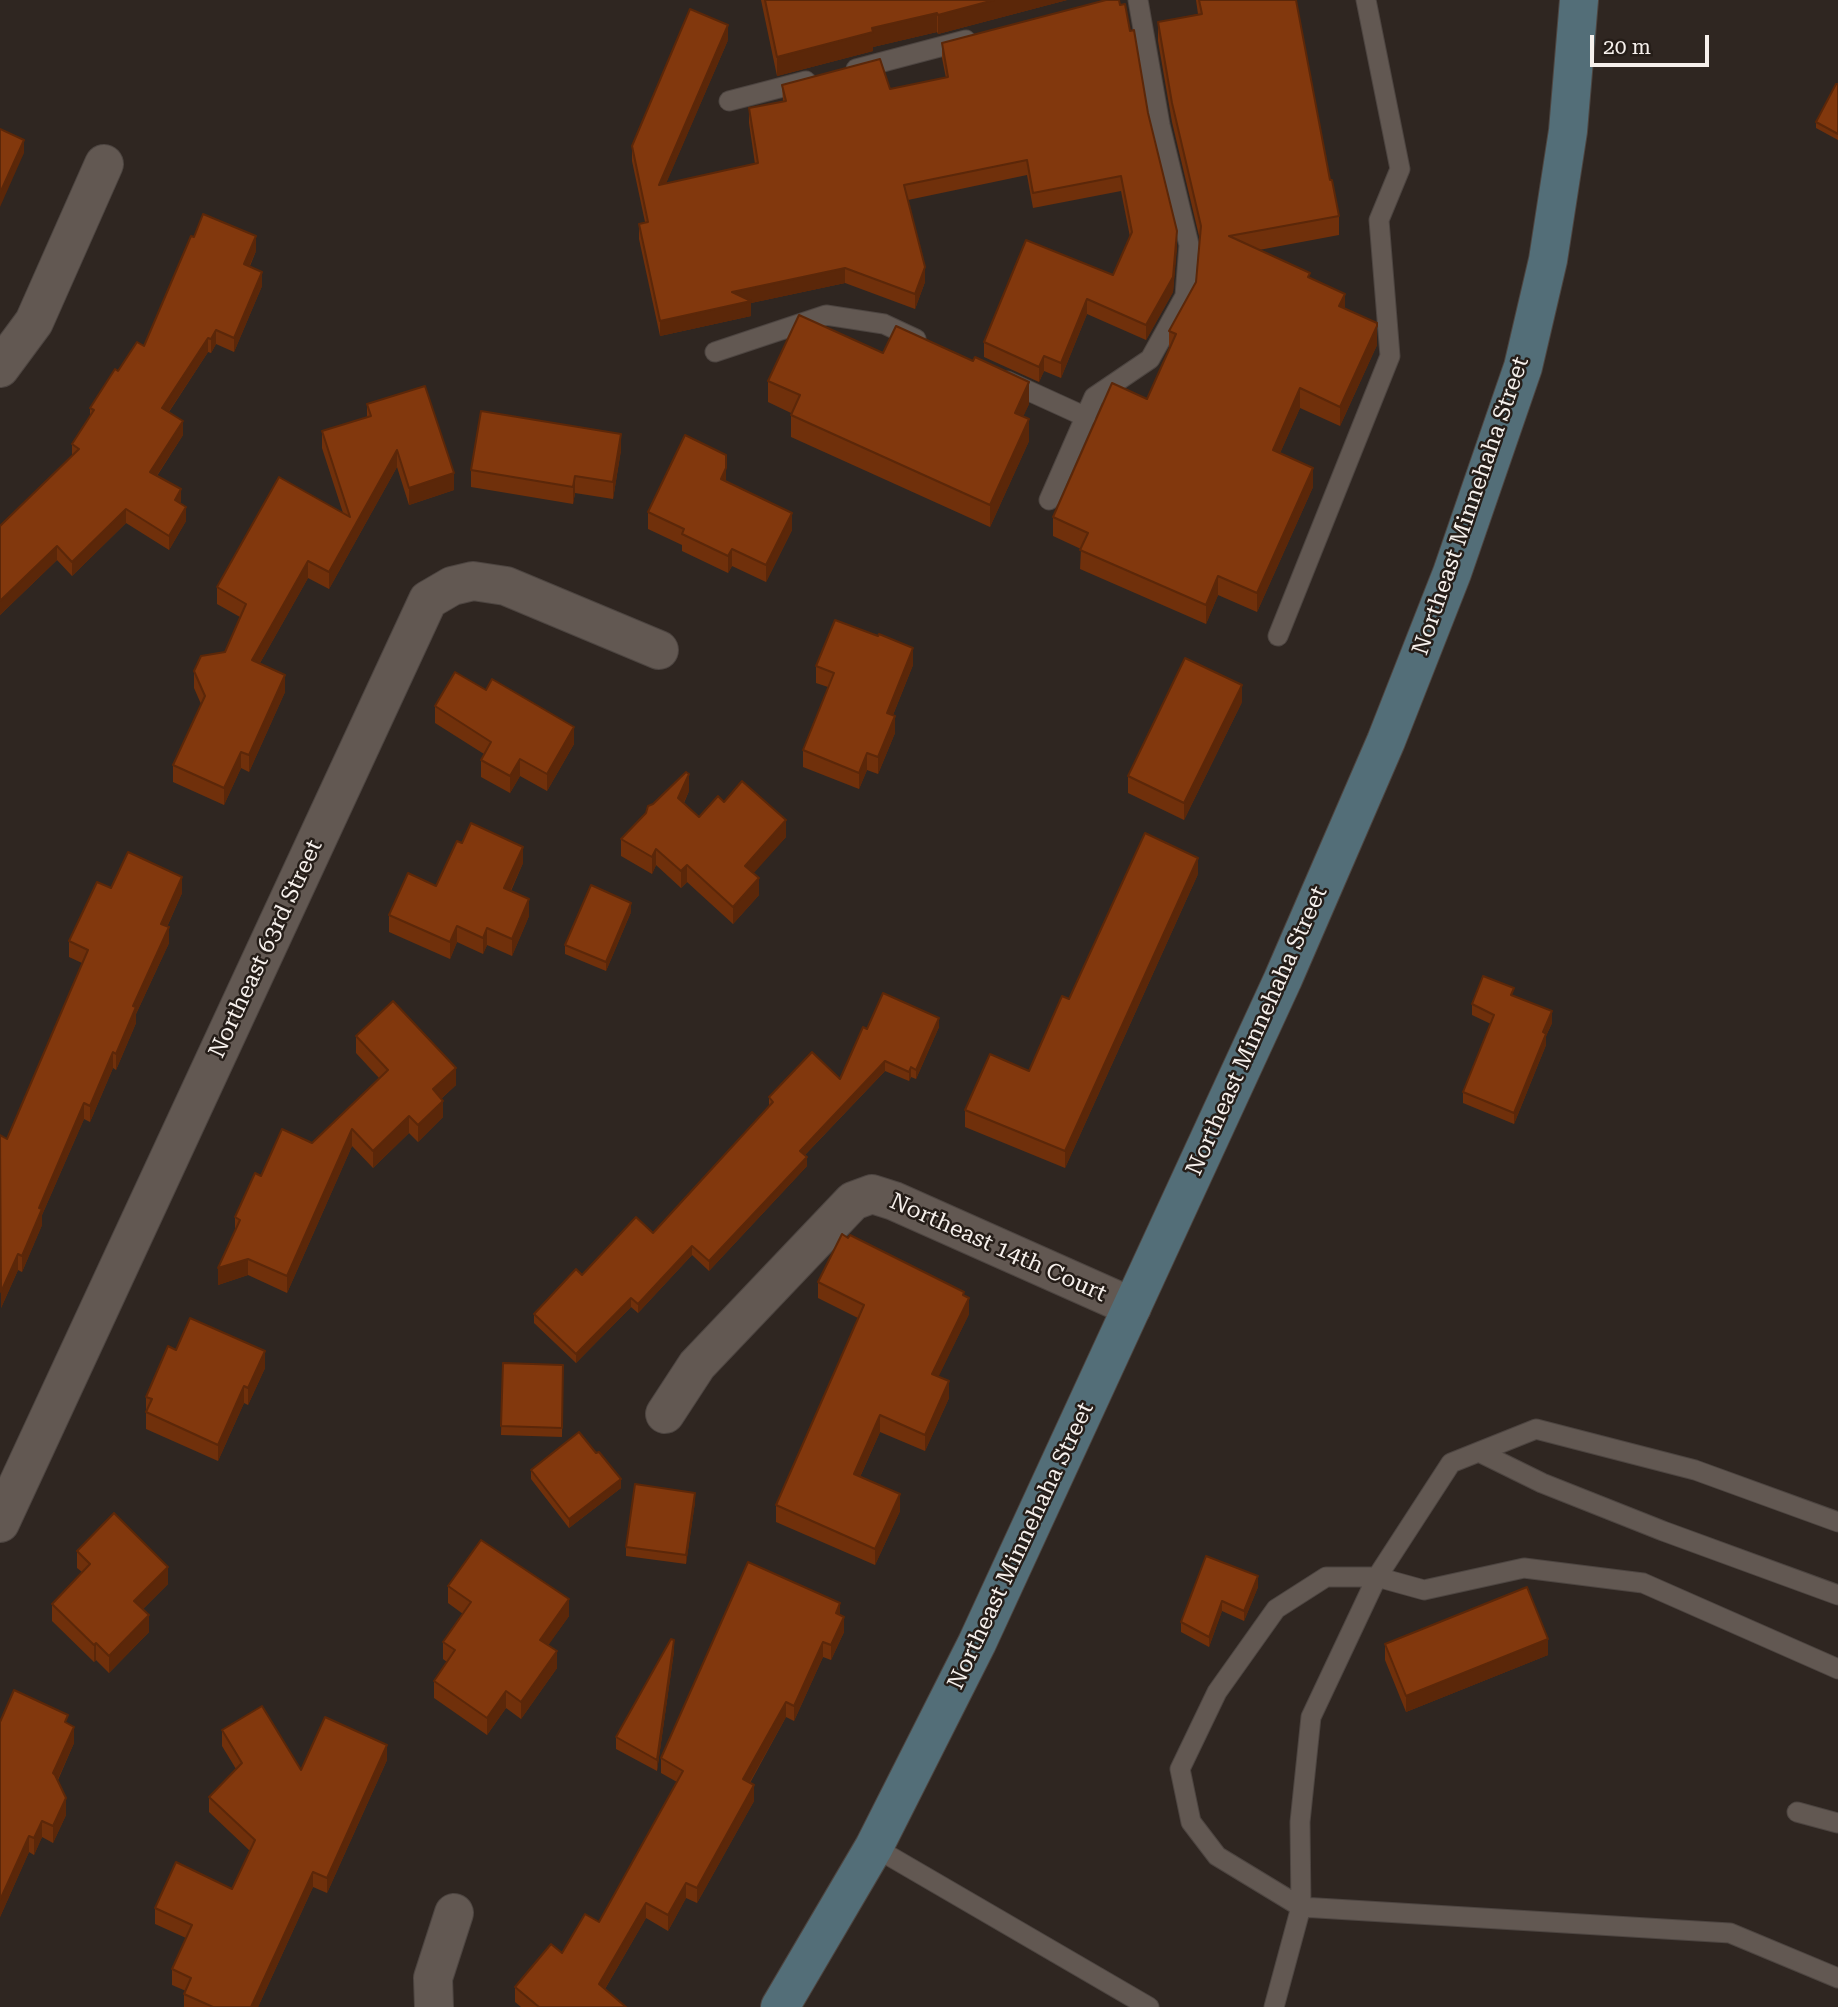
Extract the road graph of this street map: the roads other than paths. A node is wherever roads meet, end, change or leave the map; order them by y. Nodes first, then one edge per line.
1 (1138, 0) edge
2 (1366, 0) edge
3 (1579, 0) edge
4 (982, 36) edge
5 (729, 101) dead end
6 (104, 164) dead end
7 (934, 347) edge
8 (715, 352) dead end
9 (0, 368) edge
10 (985, 371) edge
11 (1086, 417) junction
12 (1049, 500) dead end
13 (1278, 636) dead end
14 (659, 650) dead end
15 (1132, 1307) junction
16 (665, 1413) dead end
17 (1479, 1452) junction
18 (1838, 1522) edge
19 (0, 1523) edge
20 (1377, 1577) junction
21 (1838, 1595) edge
22 (1838, 1670) edge
23 (1797, 1812) dead end
24 (1838, 1823) edge
25 (874, 1847) junction
26 (1301, 1907) junction
27 (454, 1913) dead end
28 (1838, 1978) edge
29 (434, 2007) edge
30 (780, 2007) edge
31 (1149, 2007) edge
32 (1274, 2007) edge

1 - 11 lane
2 - 13 lane
3 - 15 main road, Northeast Minnehaha Street
4 - 5 lane
6 - 9 street
7 - 8 lane
10 - 11 lane
11 - 12 lane
14 - 19 street, Northeast 63rd Street
15 - 16 street, Northeast 14th Court
15 - 25 main road, Northeast Minnehaha Street
17 - 18 lane
17 - 20 lane
17 - 21 lane
20 - 22 lane
20 - 26 lane
20 - 26 lane
23 - 24 lane
25 - 30 main road, Northeast Minnehaha Street
25 - 31 lane
26 - 28 lane
26 - 32 lane
27 - 29 street

